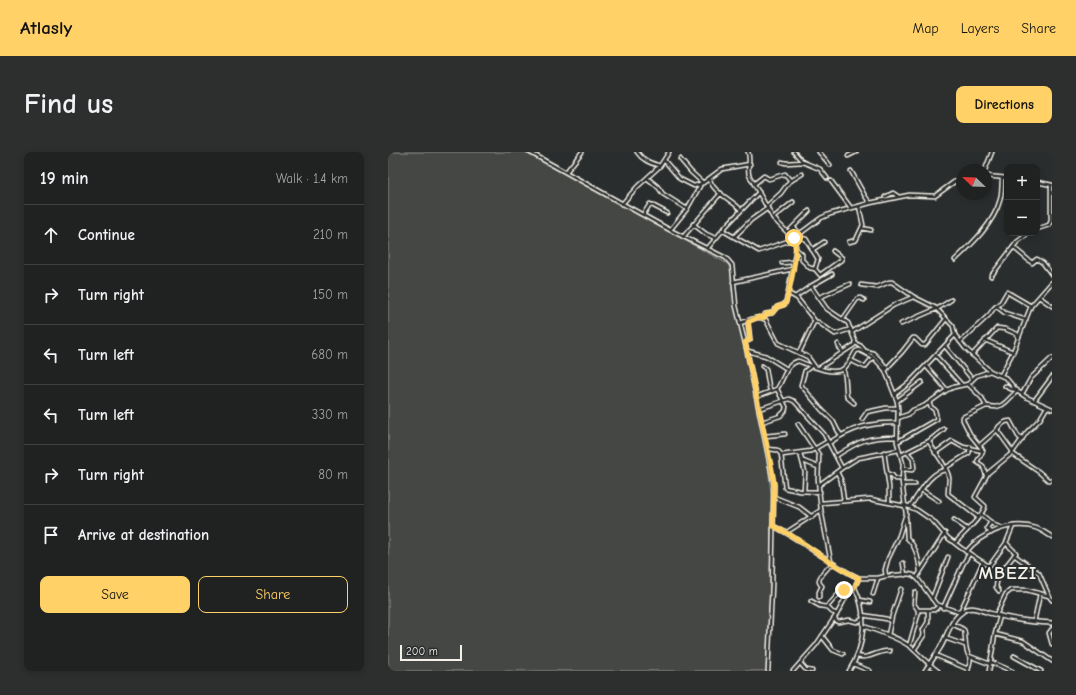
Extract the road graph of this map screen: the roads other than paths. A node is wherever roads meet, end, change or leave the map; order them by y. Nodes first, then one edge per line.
1 (529, 152) edge
2 (582, 152) edge
3 (637, 152) edge
4 (669, 152) edge
5 (748, 152) edge
6 (794, 152) edge
7 (819, 152) edge
8 (856, 152) edge
9 (992, 152) edge
10 (848, 156) dead end
11 (680, 159) dead end
12 (664, 160) junction
13 (782, 162) dead end
14 (803, 162) junction
15 (750, 164) junction
16 (987, 164) edge
17 (830, 165) dead end
18 (660, 166) junction
19 (851, 171) dead end
20 (566, 172) junction
21 (802, 174) dead end
22 (710, 177) junction
23 (992, 177) edge
24 (647, 178) junction
25 (828, 178) dead end
26 (1002, 178) joint
27 (792, 181) junction
28 (831, 181) dead end
29 (956, 181) edge
30 (703, 183) junction
31 (1040, 183) edge
32 (754, 184) junction
33 (700, 185) junction
34 (1051, 185) edge
35 (759, 192) junction
36 (721, 193) junction
37 (885, 197) dead end
38 (899, 197) junction
39 (793, 202) dead end
40 (870, 203) junction
41 (622, 204) junction
42 (859, 206) junction
43 (767, 207) junction
44 (851, 208) junction
45 (687, 209) junction
46 (741, 210) junction
47 (809, 211) dead end
48 (667, 213) dead end
49 (643, 215) junction
50 (774, 218) junction
51 (1051, 223) edge
52 (693, 224) junction
53 (793, 227) junction
54 (862, 228) junction
55 (1040, 228) edge
56 (670, 230) junction
57 (722, 230) junction
58 (871, 230) dead end
59 (788, 232) junction
60 (801, 234) junction
61 (1025, 236) edge
62 (683, 237) junction
63 (716, 238) junction
64 (734, 238) junction
65 (794, 239) junction
66 (824, 242) dead end
67 (849, 242) dead end
68 (1013, 247) junction
69 (707, 249) junction
70 (796, 249) junction
71 (812, 250) junction
72 (833, 251) dead end
73 (955, 260) dead end
74 (794, 262) junction
75 (782, 263) dead end
76 (793, 269) junction
77 (815, 269) junction
78 (832, 274) dead end
79 (1052, 274) edge
80 (991, 276) dead end
81 (733, 282) junction
82 (1052, 282) edge
83 (850, 284) dead end
84 (861, 285) dead end
85 (811, 286) junction
86 (788, 293) junction
87 (914, 296) junction
88 (795, 297) junction
89 (820, 297) junction
90 (1039, 297) junction
91 (864, 300) dead end
92 (951, 300) dead end
93 (996, 306) junction
94 (1032, 306) junction
95 (1052, 306) edge
96 (936, 309) junction
97 (764, 318) junction
98 (843, 319) junction
99 (946, 319) junction
100 (1026, 320) junction
101 (815, 321) junction
102 (748, 322) junction
103 (740, 323) junction
104 (901, 324) dead end
105 (852, 331) junction
106 (955, 335) junction
107 (1018, 339) junction
108 (985, 340) junction
109 (745, 342) junction
110 (960, 342) junction
111 (855, 343) junction
112 (838, 344) dead end
113 (944, 346) junction
114 (748, 351) junction
115 (843, 352) junction
116 (1013, 352) junction
117 (799, 353) junction
118 (972, 355) junction
119 (936, 356) junction
120 (872, 357) junction
121 (1052, 358) edge
122 (850, 360) junction
123 (762, 366) dead end
124 (810, 366) junction
125 (926, 366) junction
126 (815, 367) junction
127 (819, 368) junction
128 (787, 369) junction
129 (843, 369) junction
130 (886, 369) junction
131 (990, 371) junction
132 (1001, 375) junction
133 (1052, 378) edge
134 (972, 379) junction
135 (922, 382) dead end
136 (968, 384) junction
137 (962, 385) junction
138 (1005, 386) dead end
139 (777, 389) junction
140 (947, 390) junction
141 (1017, 390) junction
142 (771, 391) junction
143 (894, 394) junction
144 (1022, 394) junction
145 (756, 397) junction
146 (897, 400) junction
147 (1034, 401) junction
148 (783, 402) junction
149 (854, 403) dead end
150 (929, 403) junction
151 (986, 406) junction
152 (1046, 407) junction
153 (898, 408) junction
154 (759, 409) junction
155 (1052, 409) edge
156 (898, 418) junction
157 (862, 419) dead end
158 (762, 422) junction
159 (898, 423) junction
160 (798, 424) dead end
161 (944, 429) dead end
162 (997, 430) junction
163 (785, 434) dead end
164 (841, 435) junction
165 (765, 436) junction
166 (896, 438) junction
167 (929, 440) junction
168 (1022, 440) junction
169 (829, 442) junction
170 (897, 442) junction
171 (980, 445) junction
172 (970, 448) junction
173 (768, 449) junction
174 (815, 450) junction
175 (899, 450) junction
176 (983, 451) junction
177 (884, 452) junction
178 (907, 452) junction
179 (935, 452) junction
180 (800, 453) junction
181 (1013, 453) junction
182 (781, 454) junction
183 (902, 455) junction
184 (836, 456) junction
185 (803, 461) junction
186 (818, 467) junction
187 (842, 468) junction
188 (903, 469) junction
189 (945, 469) junction
190 (838, 472) junction
191 (887, 474) junction
192 (986, 475) junction
193 (903, 479) junction
194 (1052, 480) edge
195 (903, 484) junction
196 (915, 484) dead end
197 (819, 485) junction
198 (922, 490) junction
199 (804, 491) junction
200 (820, 492) junction
201 (774, 497) junction
202 (844, 500) junction
203 (889, 502) junction
204 (939, 502) dead end
205 (822, 503) junction
206 (905, 505) junction
207 (910, 506) junction
208 (821, 510) junction
209 (981, 514) junction
210 (812, 517) junction
211 (906, 517) junction
212 (978, 517) junction
213 (954, 520) dead end
214 (990, 522) junction
215 (773, 526) junction
216 (1013, 526) junction
217 (1004, 528) junction
218 (967, 529) junction
219 (787, 532) junction
220 (945, 533) junction
221 (991, 533) junction
222 (1052, 537) edge
223 (955, 543) junction
224 (1006, 543) junction
225 (966, 552) junction
226 (969, 554) junction
227 (1014, 556) junction
228 (948, 557) dead end
229 (983, 562) junction
230 (833, 563) junction
231 (903, 563) dead end
232 (920, 572) junction
233 (905, 575) junction
234 (886, 576) junction
235 (917, 577) junction
236 (859, 578) junction
237 (878, 578) junction
238 (854, 588) junction
239 (901, 589) dead end
240 (915, 592) dead end
241 (999, 592) dead end
242 (849, 593) junction
243 (873, 594) dead end
244 (1040, 594) junction
245 (1049, 596) junction
246 (819, 597) dead end
247 (932, 599) junction
248 (860, 600) junction
249 (1052, 600) edge
250 (811, 601) dead end
251 (870, 602) dead end
252 (939, 606) junction
253 (827, 607) junction
254 (943, 608) junction
255 (918, 610) junction
256 (928, 611) junction
257 (961, 613) junction
258 (837, 614) junction
259 (862, 615) junction
260 (998, 616) junction
261 (835, 618) junction
262 (862, 619) junction
263 (891, 621) junction
264 (1034, 622) junction
265 (1052, 623) edge
266 (952, 624) junction
267 (863, 626) junction
268 (1052, 630) edge
269 (995, 634) junction
270 (888, 635) junction
271 (822, 636) junction
272 (944, 638) junction
273 (1052, 644) edge
274 (965, 645) junction
275 (909, 646) junction
276 (914, 650) junction
277 (890, 651) dead end
278 (844, 654) dead end
279 (935, 655) junction
280 (857, 656) junction
281 (1014, 656) dead end
282 (971, 657) junction
283 (1052, 661) edge
284 (800, 663) junction
285 (991, 663) junction
286 (853, 664) junction
287 (928, 665) junction
288 (797, 670) edge
289 (865, 670) edge
290 (968, 670) edge
291 (768, 671) edge
292 (793, 671) edge
293 (812, 671) edge
294 (849, 671) edge
295 (870, 671) edge
296 (925, 671) edge
297 (938, 671) edge
298 (989, 671) edge
299 (1012, 671) edge
300 (1041, 671) edge

1 - 20 street
2 - 20 street
3 - 18 street
4 - 12 street
5 - 15 street
6 - 14 street
7 - 17 street
8 - 10 street
9 - 16 street
11 - 30 street
12 - 18 street
12 - 33 street
13 - 14 street
14 - 25 street
15 - 22 street
15 - 32 street
18 - 24 street
19 - 40 street
20 - 41 street
21 - 27 street
22 - 30 street
22 - 36 street
23 - 26 street
24 - 41 street
24 - 45 street
26 - 73 street
27 - 32 street
27 - 43 street
28 - 44 street
29 - 38 street
30 - 33 street
31 - 34 street
32 - 35 street
33 - 45 street
34 - 51 street
35 - 43 street
35 - 46 street
36 - 46 street
36 - 52 street
37 - 38 street
38 - 40 street
39 - 50 street
40 - 42 street
41 - 49 street
42 - 44 street
42 - 54 street
43 - 50 street
43 - 64 street
44 - 60 street
45 - 56 street
46 - 57 street
47 - 53 street
48 - 49 street
49 - 56 street
50 - 59 street
51 - 55 street
52 - 62 street
52 - 63 street
53 - 59 street
53 - 60 street
54 - 58 street
54 - 67 street
56 - 62 street
57 - 63 street
57 - 64 street
59 - 65 street
60 - 65 street
61 - 68 street
62 - 69 street
63 - 69 street
64 - 65 street
65 - 70 street
65 - 71 street
66 - 71 street
68 - 79 street
68 - 80 street
69 - 81 street
70 - 74 street
70 - 77 street
71 - 77 street
72 - 77 street
74 - 75 street
74 - 76 street
76 - 81 street
76 - 86 street
78 - 85 street
81 - 103 street
82 - 90 street
83 - 89 street
84 - 87 street
85 - 88 street
85 - 89 street
86 - 88 street
86 - 97 street
87 - 96 street
87 - 105 street
88 - 101 street
89 - 98 street
90 - 94 street
90 - 95 street
91 - 98 street
92 - 96 street
93 - 94 street
93 - 100 street
93 - 110 street
94 - 100 street
96 - 99 street
96 - 104 street
97 - 102 street
97 - 117 street
98 - 105 street
99 - 106 street
99 - 130 street
100 - 107 street
101 - 105 street
101 - 117 street
102 - 103 street
102 - 109 street
103 - 109 street
105 - 111 street
106 - 110 street
106 - 113 street
107 - 108 street
107 - 116 street
108 - 116 street
108 - 118 street
109 - 114 street
110 - 118 street
111 - 115 street
111 - 130 street
112 - 115 street
113 - 119 street
113 - 134 street
114 - 128 street
114 - 145 street
115 - 127 street
116 - 132 street
117 - 126 street
118 - 131 street
119 - 125 street
119 - 137 street
120 - 122 street
120 - 122 street
120 - 130 street
121 - 144 street
122 - 129 street
123 - 142 street
124 - 126 street
124 - 128 street
124 - 164 street
125 - 140 street
125 - 143 street
126 - 127 street
127 - 129 street
128 - 139 street
129 - 149 street
130 - 143 street
131 - 132 street
131 - 134 street
132 - 141 street
133 - 147 street
134 - 136 street
135 - 146 street
136 - 137 street
136 - 151 street
137 - 140 street
138 - 141 street
139 - 142 street
139 - 148 street
140 - 150 street
141 - 144 street
141 - 151 street
142 - 145 street
143 - 146 street
144 - 147 street
145 - 154 street
146 - 153 street
147 - 152 street
148 - 154 street
148 - 158 street
148 - 169 street
150 - 156 street
150 - 170 street
151 - 171 street
152 - 155 street
152 - 168 street
153 - 156 street
153 - 157 street
154 - 158 street
156 - 159 street
158 - 165 street
159 - 164 street
159 - 166 street
160 - 174 street
161 - 167 street
162 - 168 street
162 - 171 street
162 - 181 street
163 - 165 street
164 - 169 street
165 - 173 street
166 - 170 street
166 - 184 street
167 - 178 street
167 - 179 street
168 - 181 street
169 - 174 street
169 - 184 street
170 - 175 street
171 - 176 street
172 - 176 street
172 - 179 street
172 - 189 street
173 - 182 street
173 - 201 street
174 - 180 street
174 - 186 street
175 - 177 street
175 - 183 street
176 - 192 street
177 - 187 street
177 - 191 street
178 - 183 street
178 - 188 street
179 - 189 street
180 - 182 street
180 - 185 street
181 - 192 street
181 - 194 street
182 - 199 street
183 - 188 street
184 - 187 street
185 - 186 street
185 - 199 street
186 - 197 street
187 - 190 street
188 - 193 street
189 - 198 street
189 - 212 street
190 - 197 street
190 - 202 street
191 - 193 street
191 - 203 street
192 - 209 street
193 - 195 street
195 - 196 street
195 - 206 street
197 - 200 street
198 - 204 street
198 - 207 street
199 - 200 street
200 - 205 street
201 - 210 street
201 - 215 street
202 - 203 street
202 - 205 street
203 - 206 street
205 - 208 street
206 - 207 street
206 - 211 street
207 - 220 street
208 - 210 street
208 - 230 street
209 - 212 street
209 - 214 street
210 - 219 street
211 - 232 street
211 - 234 street
212 - 218 street
213 - 218 street
214 - 217 street
214 - 221 street
215 - 219 street
215 - 291 street
216 - 217 street
216 - 222 street
216 - 224 street
217 - 221 street
218 - 223 street
219 - 230 street
220 - 223 street
220 - 232 street
221 - 225 street
223 - 225 street
224 - 227 street
224 - 229 street
225 - 226 street
226 - 229 street
226 - 254 street
227 - 241 street
227 - 245 street
228 - 247 street
229 - 257 street
230 - 236 street
230 - 246 street
231 - 233 street
232 - 235 street
233 - 234 street
233 - 235 street
234 - 237 street
235 - 247 street
236 - 237 street
236 - 238 street
237 - 243 street
238 - 242 street
238 - 248 street
239 - 263 street
240 - 255 street
242 - 253 street
242 - 258 street
244 - 245 street
244 - 260 street
244 - 264 street
245 - 249 street
247 - 252 street
248 - 251 street
248 - 259 street
250 - 253 street
252 - 254 street
252 - 256 street
253 - 258 street
254 - 257 street
255 - 256 street
255 - 275 street
256 - 276 street
257 - 260 street
257 - 266 street
258 - 261 street
259 - 262 street
259 - 263 street
260 - 264 street
260 - 269 street
261 - 262 street
261 - 271 street
262 - 267 street
263 - 270 street
264 - 265 street
266 - 272 street
266 - 274 street
267 - 270 street
267 - 280 street
268 - 273 street
269 - 283 street
269 - 285 street
270 - 275 street
271 - 278 street
271 - 284 street
272 - 274 street
272 - 279 street
274 - 282 street
275 - 276 street
276 - 287 street
277 - 280 street
279 - 287 street
279 - 290 street
280 - 286 street
281 - 300 street
282 - 285 street
282 - 290 street
284 - 288 street
284 - 293 street
285 - 298 street
285 - 299 street
286 - 289 street
286 - 294 street
287 - 296 street
287 - 297 street
288 - 292 street
289 - 295 street

